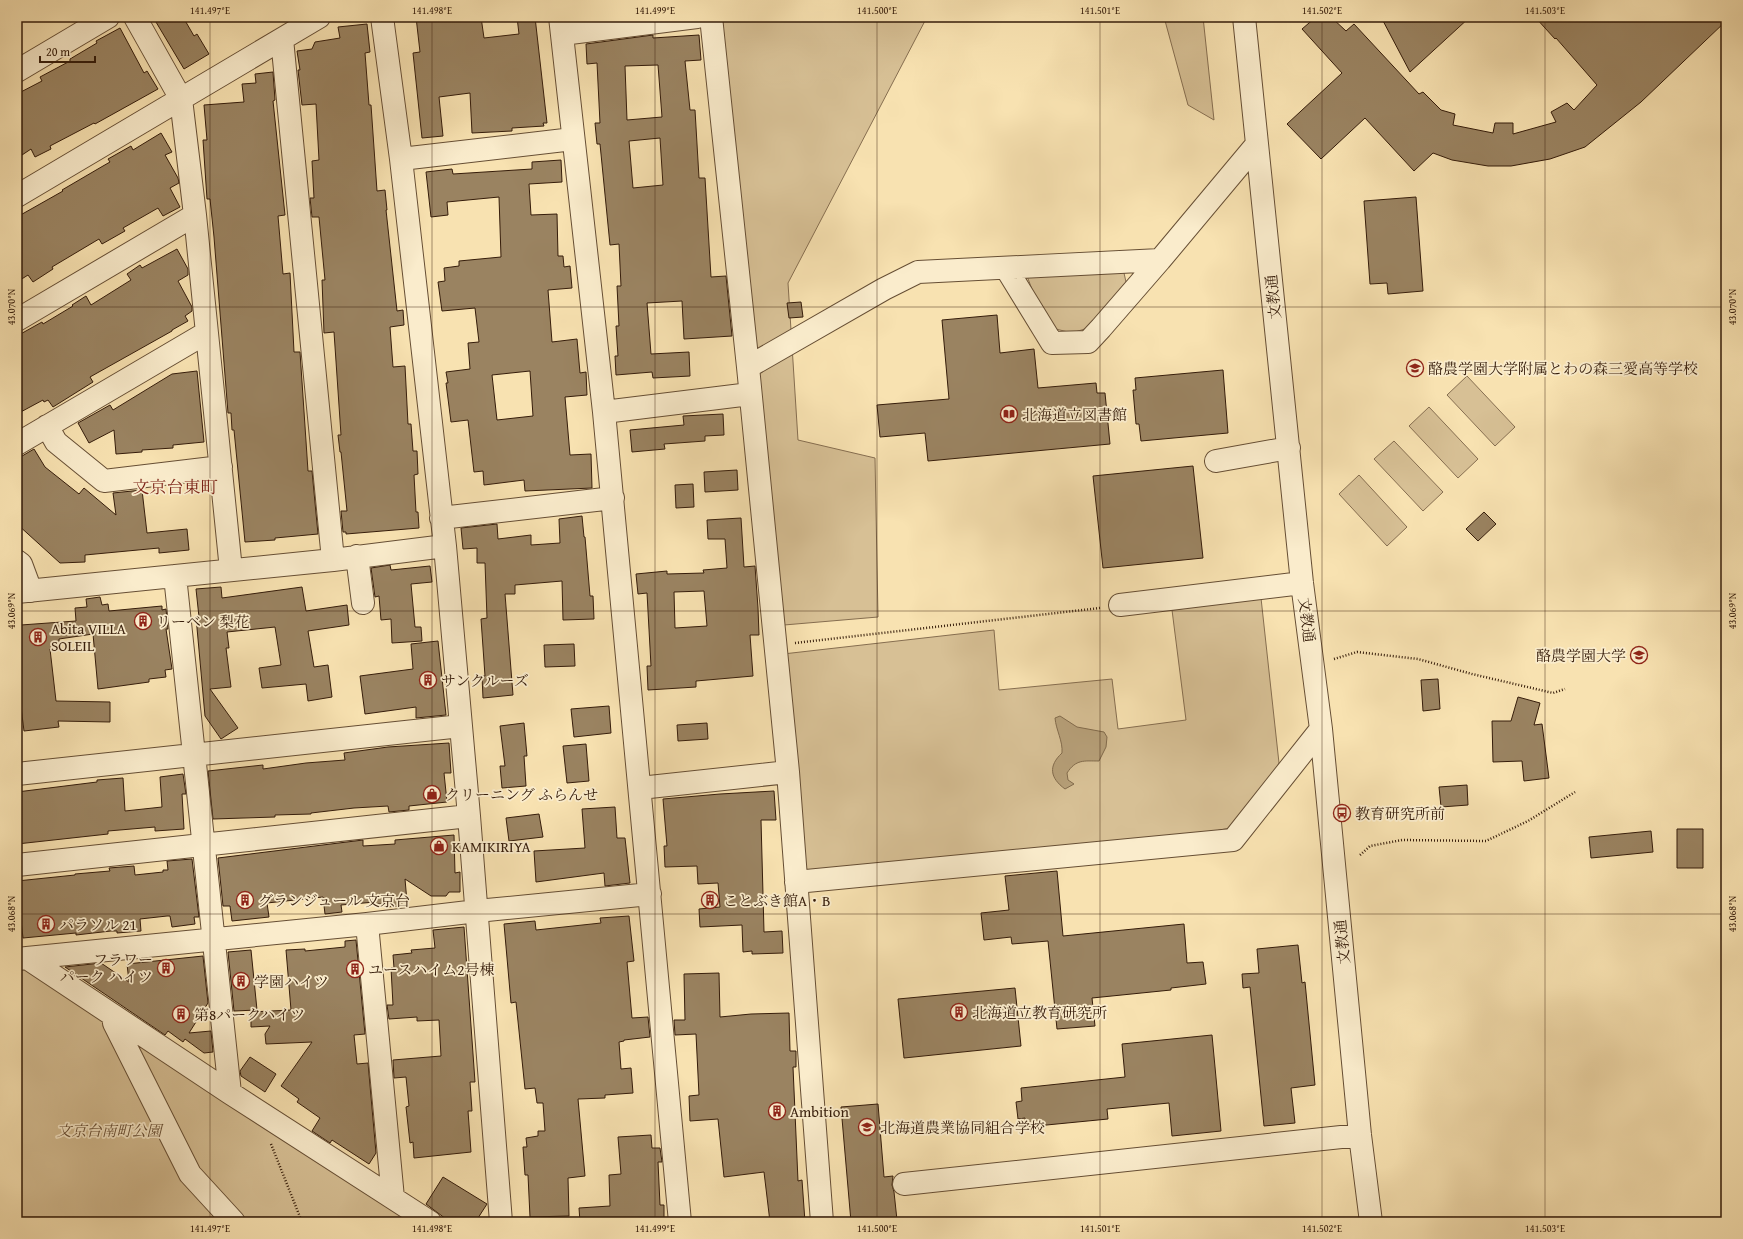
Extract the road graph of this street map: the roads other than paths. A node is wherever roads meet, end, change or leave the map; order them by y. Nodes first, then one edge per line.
1 (108, 17) edge
2 (135, 17) edge
3 (319, 17) edge
4 (382, 17) edge
5 (697, 17) edge
6 (711, 17) edge
7 (1244, 17) edge
8 (561, 25) edge
9 (282, 39) junction
10 (17, 71) edge
11 (181, 98) junction
12 (574, 140) junction
13 (1258, 144) junction
14 (401, 159) junction
15 (17, 196) edge
16 (195, 215) junction
17 (1160, 260) junction
18 (1006, 268) junction
19 (17, 320) edge
20 (206, 333) junction
21 (748, 367) junction
22 (750, 394) junction
23 (604, 412) junction
24 (48, 426) junction
25 (17, 444) edge
26 (1289, 448) junction
27 (1216, 461) dead end
28 (221, 467) junction
29 (613, 498) junction
30 (441, 518) junction
31 (445, 546) junction
32 (357, 556) junction
33 (17, 560) edge
34 (333, 560) junction
35 (231, 570) junction
36 (175, 576) junction
37 (1302, 583) junction
38 (24, 592) edge
39 (363, 603) dead end
40 (1120, 605) road end
41 (461, 726) junction
42 (1321, 729) junction
43 (194, 755) junction
44 (788, 772) junction
45 (17, 774) edge
46 (640, 788) junction
47 (469, 816) junction
48 (204, 844) junction
49 (17, 865) edge
50 (796, 882) junction
51 (650, 894) junction
52 (477, 911) junction
53 (367, 924) junction
54 (213, 940) junction
55 (22, 958) edge
56 (114, 1023) dead end
57 (230, 1093) junction
58 (1360, 1135) junction
59 (904, 1184) dead end
60 (393, 1198) junction
61 (234, 1222) edge
62 (430, 1222) edge
63 (501, 1222) edge
64 (680, 1222) edge
65 (822, 1222) edge
66 (1371, 1222) edge

1 - 10 street
2 - 11 street
3 - 9 street
4 - 14 street
5 - 8 street
6 - 21 street
7 - 13 street, 文教通
8 - 12 street
9 - 11 street
9 - 34 street
11 - 15 street
11 - 16 street
12 - 14 street
12 - 23 street
13 - 17 street
13 - 26 street, 文教通
14 - 30 street
16 - 19 street
16 - 20 street
17 - 18 street
17 - 18 street
18 - 21 street
20 - 24 street
20 - 28 street
21 - 22 street
22 - 23 street
22 - 44 street
23 - 29 street
24 - 25 street
24 - 28 street
26 - 27 street
26 - 37 street, 文教通
28 - 35 street
29 - 30 street
29 - 46 street
30 - 31 street
31 - 32 street
31 - 41 street
32 - 34 street
32 - 39 street
33 - 38 street
34 - 35 street
35 - 36 street
36 - 38 street
36 - 43 street
37 - 40 street
37 - 42 street, 文教通
41 - 43 street
41 - 47 street
42 - 50 street
42 - 58 street, 文教通
43 - 45 street
43 - 48 street
44 - 46 street
44 - 50 street
46 - 51 street
47 - 48 street
47 - 52 street
48 - 49 street
48 - 54 street
50 - 65 street
51 - 52 street
51 - 64 street
52 - 53 street
52 - 63 street
53 - 54 street
53 - 60 street
54 - 55 street
54 - 57 street
55 - 57 street
56 - 61 street
57 - 60 street
58 - 59 street
58 - 66 street, 文教通
60 - 62 street

